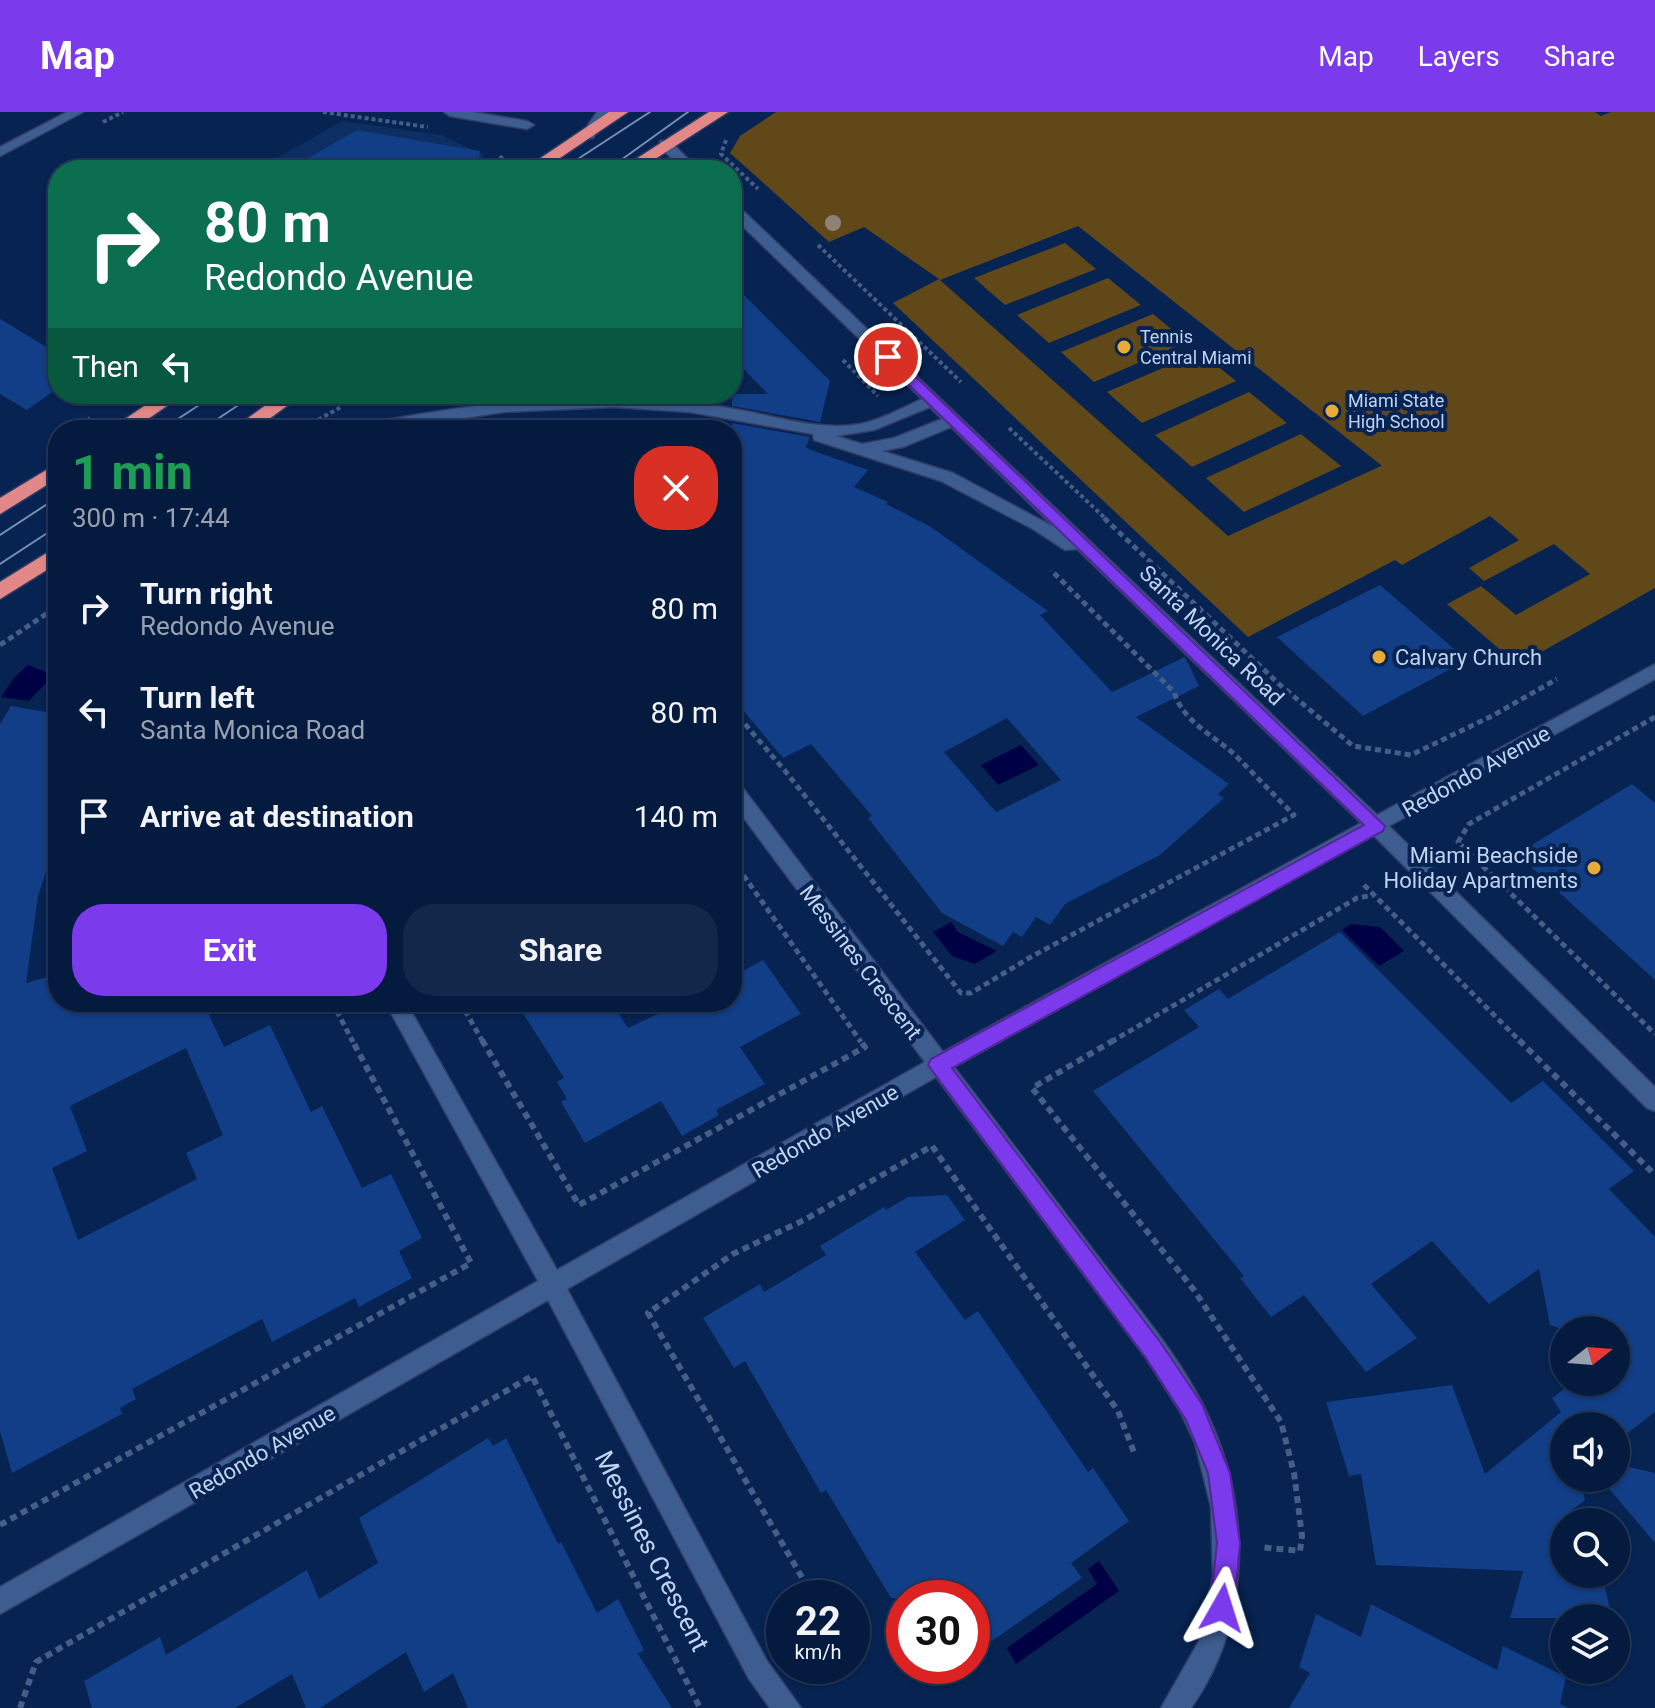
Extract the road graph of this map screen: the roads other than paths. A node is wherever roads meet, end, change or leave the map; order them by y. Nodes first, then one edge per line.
1 (77, 112) edge
2 (450, 112) edge
3 (603, 112) edge
4 (620, 112) edge
5 (720, 112) edge
6 (527, 125) dead end
7 (588, 135) junction
8 (665, 144) junction
9 (0, 152) edge
10 (547, 160) edge
11 (642, 160) edge
12 (682, 160) edge
13 (742, 218) edge
14 (933, 400) junction
15 (159, 404) edge
16 (279, 404) edge
17 (559, 404) edge
18 (659, 404) edge
19 (134, 420) edge
20 (256, 420) edge
21 (416, 420) edge
22 (954, 420) junction
23 (798, 427) junction
24 (859, 448) junction
25 (48, 476) edge
26 (0, 507) edge
27 (48, 560) edge
28 (1116, 576) junction
29 (0, 592) edge
30 (1655, 671) edge
31 (742, 801) edge
32 (1376, 826) junction
33 (401, 1012) edge
34 (938, 1065) junction
35 (1655, 1101) edge
36 (553, 1286) junction
37 (0, 1601) edge
38 (787, 1708) edge
39 (1175, 1708) edge

1 - 9 street
2 - 6 street
3 - 7 street
4 - 7 highway
5 - 8 highway
7 - 10 highway
8 - 11 highway
8 - 12 street
13 - 14 street, Santa Monica Road
14 - 22 street, Santa Monica Road
14 - 23 street
15 - 19 highway
16 - 20 highway
17 - 21 street
18 - 23 street
22 - 24 street
22 - 28 street, Santa Monica Road
23 - 24 street
24 - 28 street
25 - 26 highway
27 - 29 highway
28 - 32 street, Santa Monica Road
30 - 32 street, Redondo Avenue
31 - 34 street, Messines Crescent
32 - 34 street, Redondo Avenue
32 - 35 street, Santa Monica Road
33 - 36 street, Messines Crescent
34 - 36 street, Redondo Avenue
34 - 39 street, Messines Crescent
36 - 37 street, Redondo Avenue
36 - 38 street, Messines Crescent

